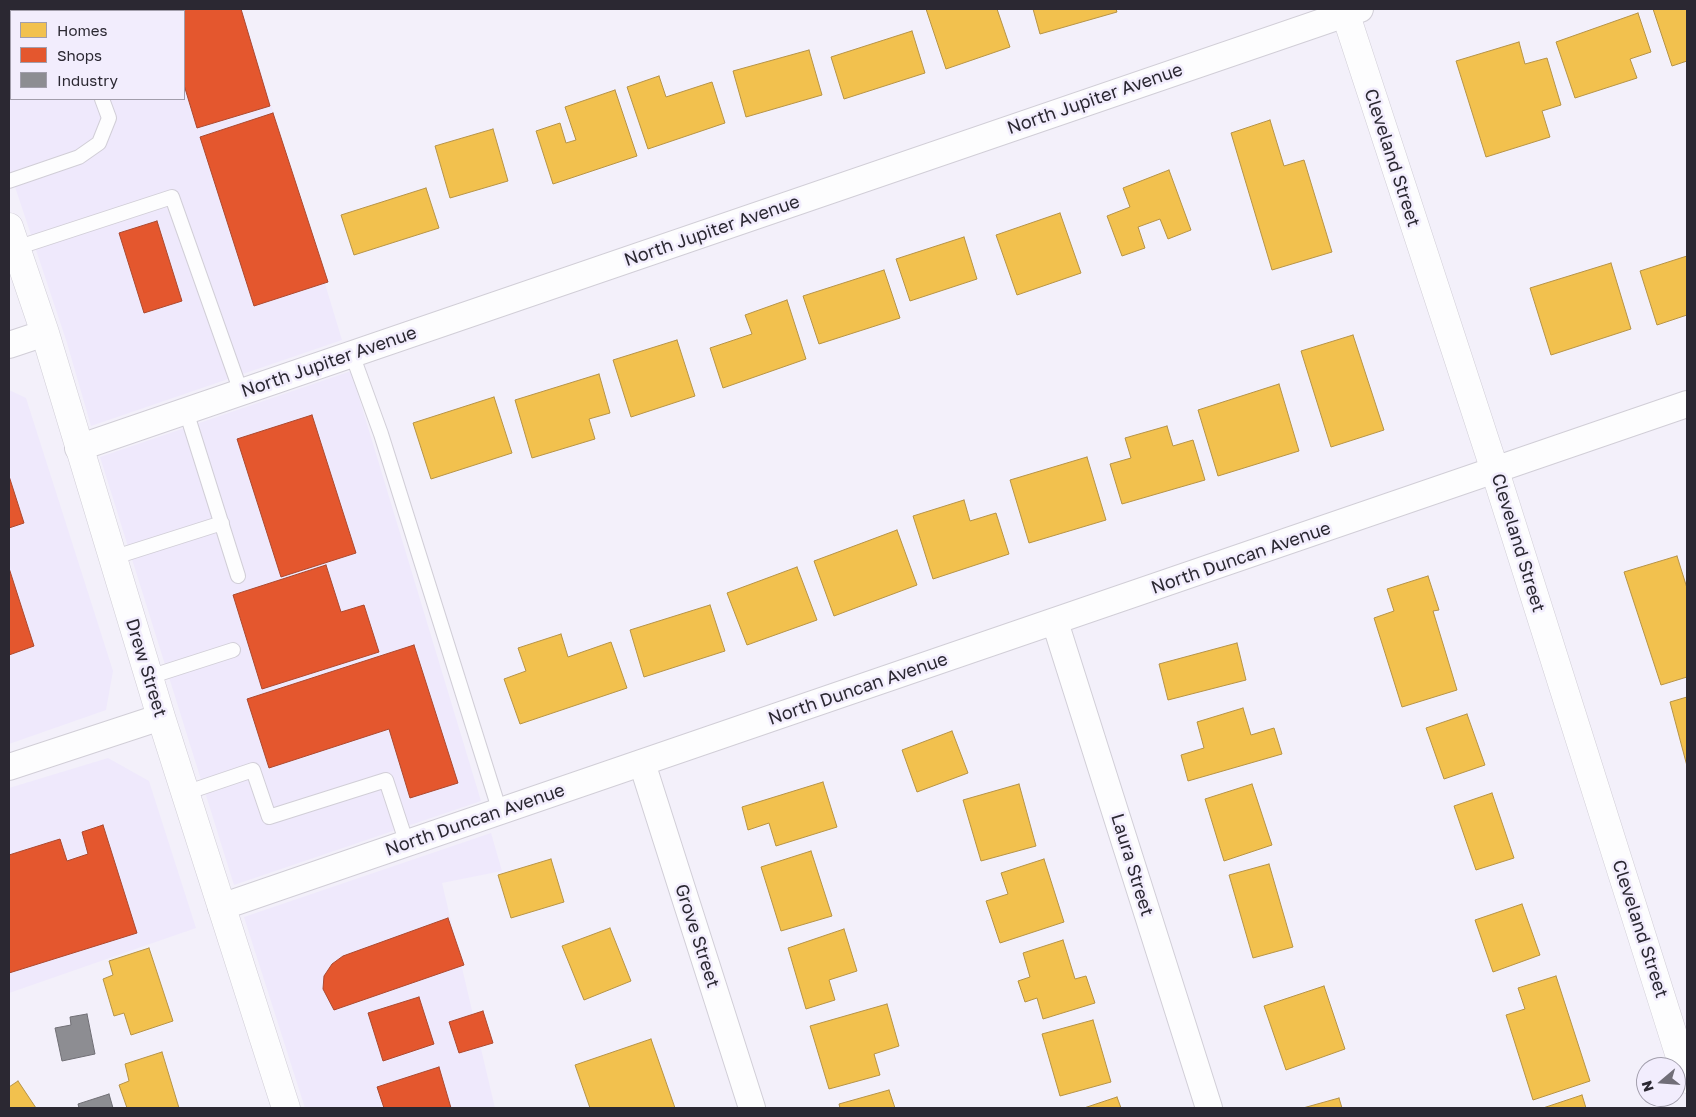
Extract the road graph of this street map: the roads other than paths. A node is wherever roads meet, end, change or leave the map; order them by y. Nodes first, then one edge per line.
1 (1350, 10) edge
2 (102, 100) edge
3 (9, 181) edge
4 (12, 237) edge
5 (45, 333) junction
6 (9, 346) edge
7 (352, 354) junction
8 (241, 392) junction
9 (1687, 404) edge
10 (186, 411) junction
11 (78, 448) junction
12 (1495, 471) junction
13 (222, 523) junction
14 (112, 558) junction
15 (238, 576) dead end
16 (1055, 622) junction
17 (233, 650) dead end
18 (149, 677) junction
19 (161, 718) junction
20 (642, 763) junction
21 (9, 767) edge
22 (185, 793) junction
23 (500, 812) junction
24 (407, 844) junction
25 (221, 907) junction
26 (1687, 1079) edge
27 (286, 1108) edge
28 (752, 1108) edge
29 (1209, 1108) edge

1 - 7 street, North Jupiter Avenue
1 - 12 street, Cleveland Street
2 - 3 lane
4 - 5 street, Drew Street
4 - 8 lane
5 - 6 street
5 - 11 street, Drew Street
7 - 8 street, North Jupiter Avenue
7 - 23 lane
8 - 10 street, North Jupiter Avenue
9 - 12 street, North Duncan Avenue
10 - 11 street, North Jupiter Avenue
10 - 13 lane
11 - 14 street, Drew Street
12 - 16 street, North Duncan Avenue
12 - 26 street, Cleveland Street
13 - 14 lane
13 - 15 lane
14 - 18 street, Drew Street
16 - 20 street, North Duncan Avenue
16 - 29 street, Laura Street
17 - 18 lane
18 - 19 street, Drew Street
19 - 21 street
19 - 22 street, Drew Street
20 - 23 street, North Duncan Avenue
20 - 28 street, Grove Street
22 - 24 lane
22 - 25 street, Drew Street
23 - 24 street, North Duncan Avenue
24 - 25 street, North Duncan Avenue
25 - 27 street, Drew Street

